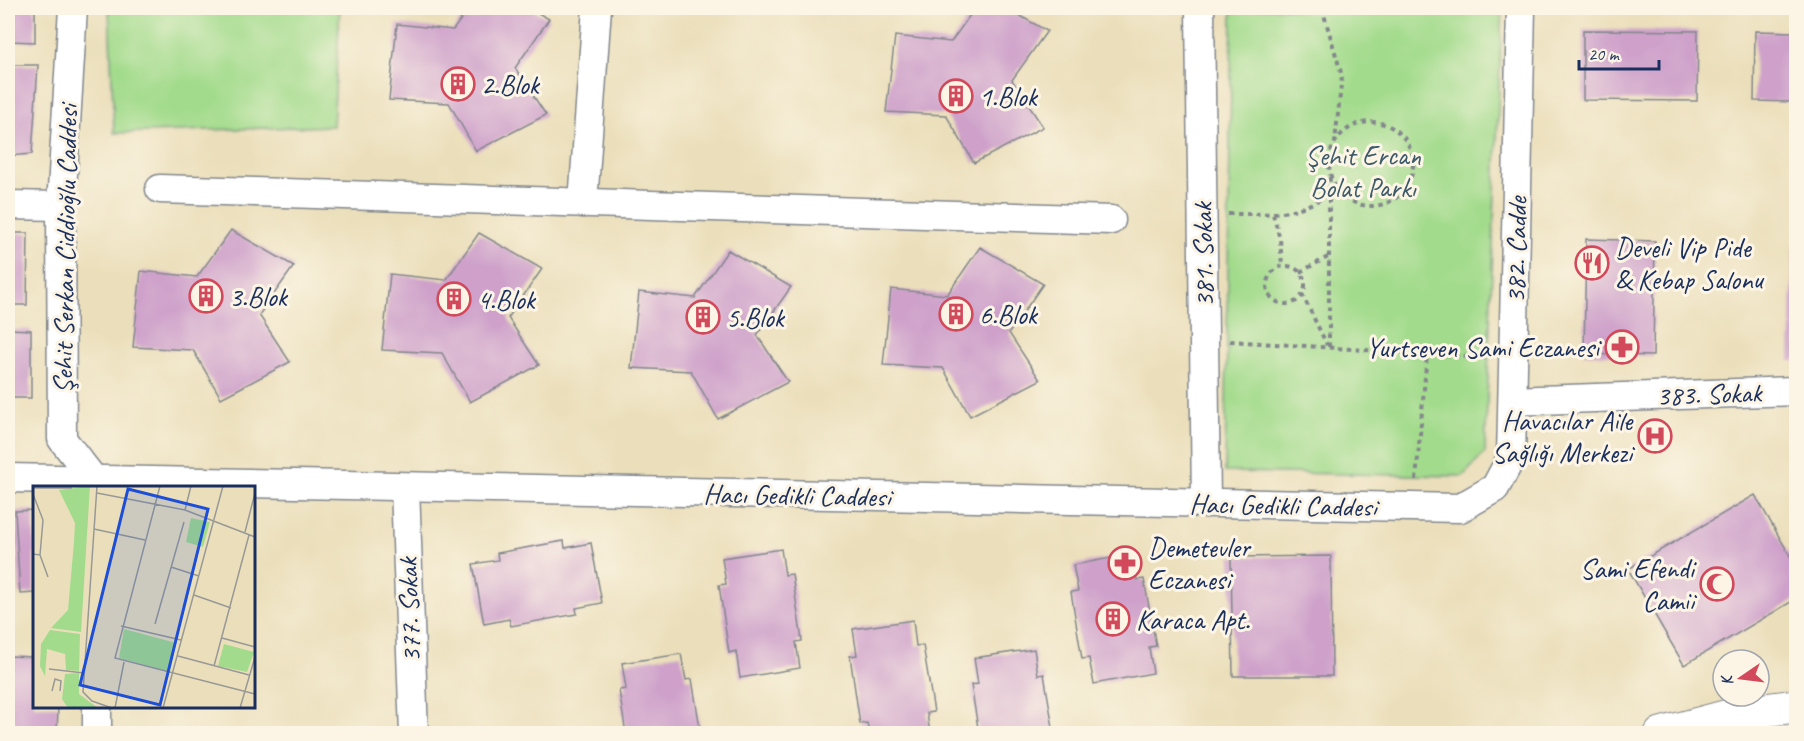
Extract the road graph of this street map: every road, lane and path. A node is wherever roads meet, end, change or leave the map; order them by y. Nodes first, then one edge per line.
1 (73, 8) edge
2 (597, 8) edge
3 (1200, 8) edge
4 (1322, 8) edge
5 (1521, 8) edge
6 (1335, 142) junction
7 (1330, 174) junction
8 (160, 189) dead end
9 (1329, 194) junction
10 (582, 203) junction
11 (8, 204) edge
12 (61, 206) junction
13 (1203, 214) junction
14 (1272, 214) junction
15 (1111, 220) dead end
16 (1328, 257) junction
17 (1282, 266) junction
18 (1300, 272) junction
19 (1302, 294) junction
20 (1204, 340) junction
21 (1329, 347) junction
22 (1427, 354) junction
23 (1513, 360) junction
24 (1797, 391) edge
25 (1513, 401) junction
26 (8, 478) edge
27 (94, 484) edge
28 (405, 487) junction
29 (1496, 488) joint
30 (1206, 503) junction
31 (1414, 507) junction
32 (1797, 706) edge
33 (97, 708) edge
34 (1680, 731) edge
35 (97, 734) edge
36 (414, 734) edge

1 - 12 street, Şehit Serkan Ciddioğlu Caddesi
2 - 10 street
3 - 13 street, 381. Sokak
4 - 6 path
5 - 23 street, 382. Cadde
6 - 7 path
6 - 7 path
7 - 9 path
8 - 10 street
9 - 14 path
9 - 16 path
10 - 15 street
11 - 12 street
12 - 27 street, Şehit Serkan Ciddioğlu Caddesi
13 - 14 path
13 - 20 street, 381. Sokak
14 - 17 path
16 - 18 path
16 - 21 path
17 - 18 path
17 - 19 path
18 - 19 path
19 - 21 path
20 - 21 path
20 - 30 street, 381. Sokak
21 - 22 path
22 - 23 path
22 - 31 path
23 - 25 street, 382. Cadde
24 - 25 street, 383. Sokak
25 - 29 street, 382. Cadde
26 - 27 street, Hacı Gedikli Caddesi
27 - 28 street, Hacı Gedikli Caddesi
28 - 30 street, Hacı Gedikli Caddesi
28 - 36 street, 377. Sokak
29 - 31 street, Hacı Gedikli Caddesi
30 - 31 street, Hacı Gedikli Caddesi
32 - 34 main road
33 - 35 street

